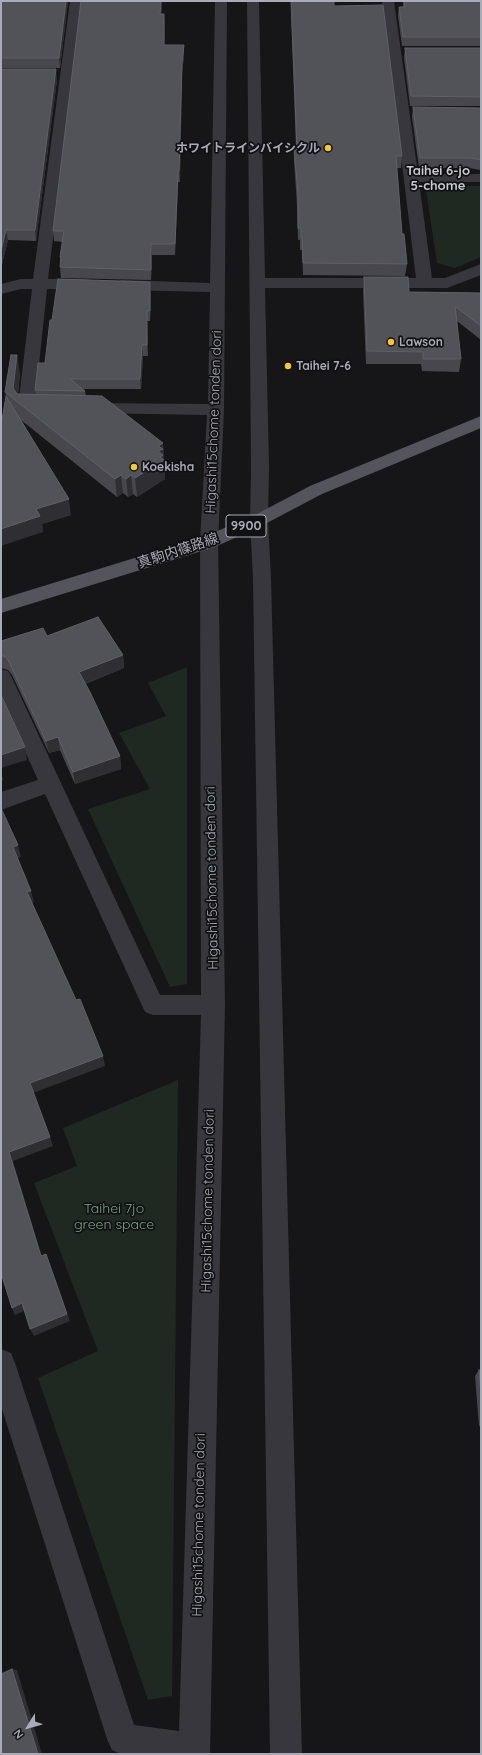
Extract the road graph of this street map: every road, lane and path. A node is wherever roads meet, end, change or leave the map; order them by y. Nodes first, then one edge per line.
1 (76, 1) edge
2 (221, 1) edge
3 (253, 1) edge
4 (388, 1) edge
5 (395, 52) junction
6 (410, 52) edge
7 (402, 111) junction
8 (418, 111) edge
9 (411, 178) junction
10 (481, 178) edge
11 (481, 269) edge
12 (40, 283) junction
13 (258, 283) junction
14 (425, 284) junction
15 (218, 288) junction
16 (1, 289) edge
17 (57, 407) edge
18 (73, 408) edge
19 (216, 410) junction
20 (481, 422) edge
21 (259, 520) junction
22 (209, 542) junction
23 (1, 606) edge
24 (1, 676) edge
25 (51, 784) junction
26 (1, 801) edge
27 (213, 1005) junction
28 (1, 1363) edge
29 (194, 1751) edge
30 (286, 1754) edge

1 - 12 street
2 - 15 street, Higashi15chome tonden dori
3 - 13 street
4 - 5 street
5 - 6 street
5 - 7 street
7 - 8 street
7 - 9 street
9 - 10 street
9 - 14 street
11 - 14 street
12 - 15 street
12 - 16 street
12 - 17 street
13 - 14 street
13 - 21 street
15 - 19 street, Higashi15chome tonden dori
18 - 19 street
19 - 22 street, Higashi15chome tonden dori
20 - 21 main road, 真駒内篠路線 / 9900
21 - 22 main road, 真駒内篠路線 / 9900
21 - 30 street
22 - 23 main road, 真駒内篠路線 / 9900
22 - 27 street, Higashi15chome tonden dori
24 - 25 street
25 - 26 street
25 - 27 street
27 - 29 street, Higashi15chome tonden dori
28 - 29 street

